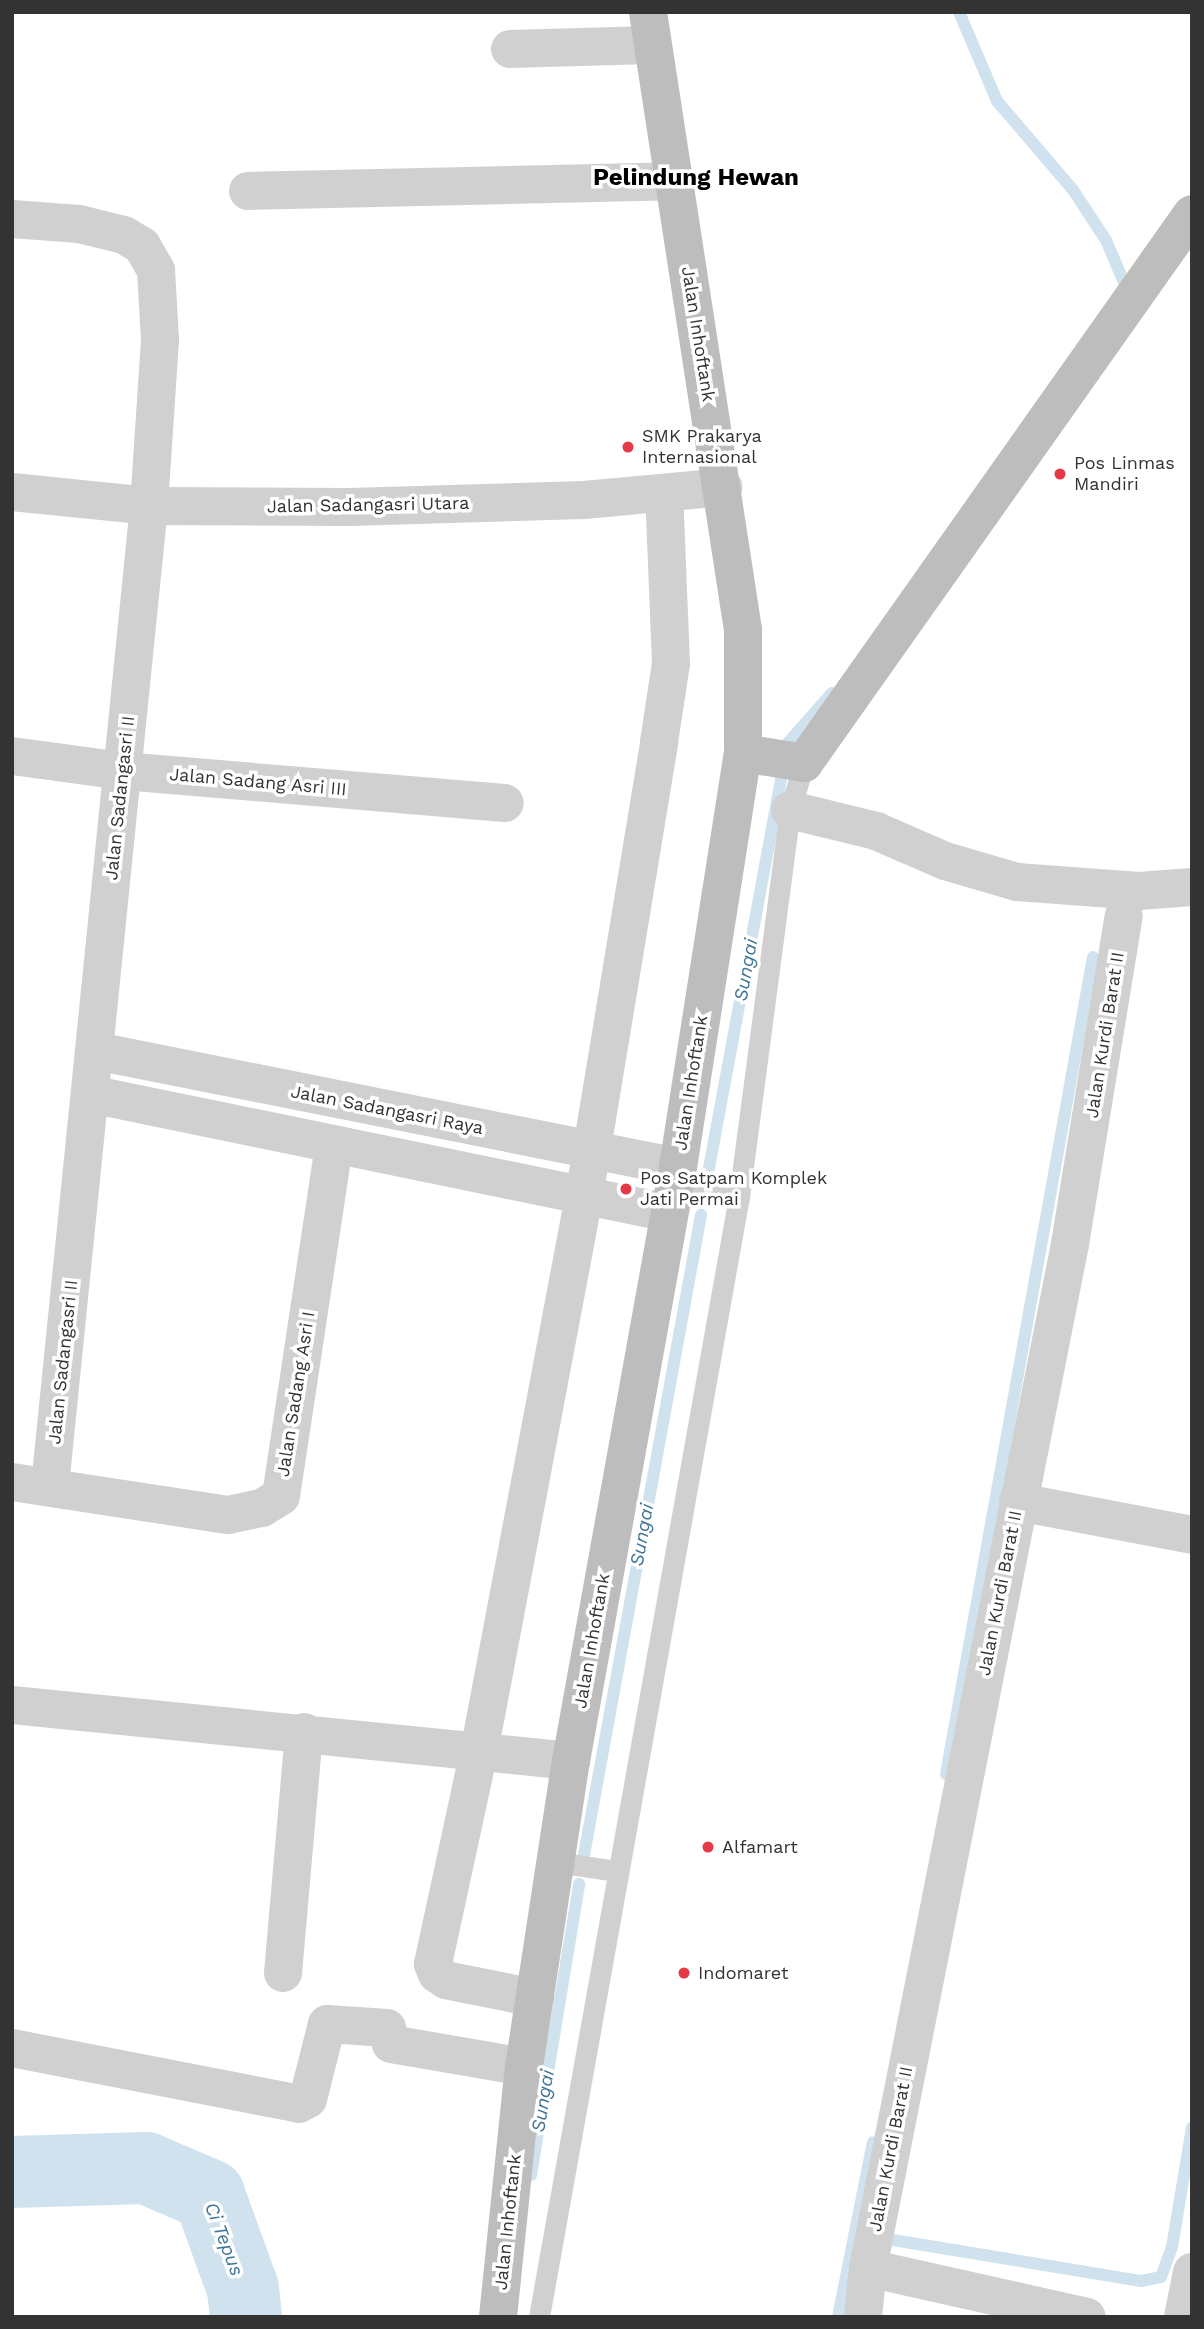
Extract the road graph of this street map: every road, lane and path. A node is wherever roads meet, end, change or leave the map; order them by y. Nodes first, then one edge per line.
1 (650, 29) edge
2 (510, 49) dead end
3 (673, 181) junction
4 (248, 191) dead end
5 (1192, 214) edge
6 (12, 219) edge
7 (723, 487) junction
8 (12, 492) edge
9 (664, 493) junction
10 (149, 506) junction
11 (743, 753) junction
12 (12, 756) edge
13 (804, 763) junction
14 (123, 771) junction
15 (505, 803) dead end
16 (790, 810) junction
17 (1192, 887) edge
18 (1124, 916) dead end
19 (96, 1051) junction
20 (90, 1094) junction
21 (334, 1145) junction
22 (590, 1151) junction
23 (674, 1189) junction
24 (584, 1197) junction
25 (739, 1197) junction
26 (12, 1482) edge
27 (50, 1486) junction
28 (1018, 1502) junction
29 (1192, 1535) edge
30 (12, 1705) edge
31 (304, 1731) junction
32 (479, 1752) junction
33 (571, 1761) junction
34 (556, 1862) junction
35 (617, 1871) junction
36 (283, 1973) dead end
37 (535, 1998) junction
38 (12, 2048) edge
39 (524, 2067) junction
40 (868, 2268) junction
41 (1192, 2272) edge
42 (498, 2317) edge
43 (539, 2317) edge
44 (863, 2317) edge
45 (1087, 2317) edge
46 (1183, 2317) edge

1 - 2 street
1 - 3 main road, Jalan Inhoftank
3 - 4 street
3 - 7 main road, Jalan Inhoftank
5 - 13 main road
6 - 10 street, Jalan Sadangasri II
7 - 9 street, Jalan Sadangasri Utara
7 - 11 main road, Jalan Inhoftank
8 - 10 street, Jalan Sadangasri Utara
9 - 10 street, Jalan Sadangasri Utara
9 - 22 street
10 - 14 street, Jalan Sadangasri II
11 - 13 main road
11 - 23 main road, Jalan Inhoftank
12 - 14 street, Jalan Sadang Asri III
13 - 16 lane
14 - 15 street, Jalan Sadang Asri III
14 - 19 street, Jalan Sadangasri II
16 - 17 street
16 - 25 lane
18 - 28 street, Jalan Kurdi Barat II
19 - 20 street, Jalan Sadangasri II
19 - 22 street, Jalan Sadangasri Raya
20 - 21 street, Jalan Sadangasri Raya
20 - 27 street, Jalan Sadangasri II
21 - 24 street, Jalan Sadangasri Raya
21 - 27 street, Jalan Sadang Asri I
22 - 23 street, Jalan Sadangasri Raya
22 - 24 street
23 - 24 street, Jalan Sadangasri Raya
23 - 25 lane, Jalan Sadangasri Raya
23 - 33 main road, Jalan Inhoftank
24 - 32 street
25 - 35 lane
26 - 27 street, Jalan Sadang Asri I
28 - 29 street
28 - 40 street, Jalan Kurdi Barat II
30 - 31 street
31 - 32 street
31 - 36 street
32 - 33 street
32 - 37 street
33 - 34 main road, Jalan Inhoftank
34 - 35 lane
34 - 37 main road, Jalan Inhoftank
35 - 43 lane
37 - 39 main road, Jalan Inhoftank
38 - 39 street
39 - 42 main road, Jalan Inhoftank
40 - 44 street, Jalan Kurdi Barat II
40 - 45 street
41 - 46 street

